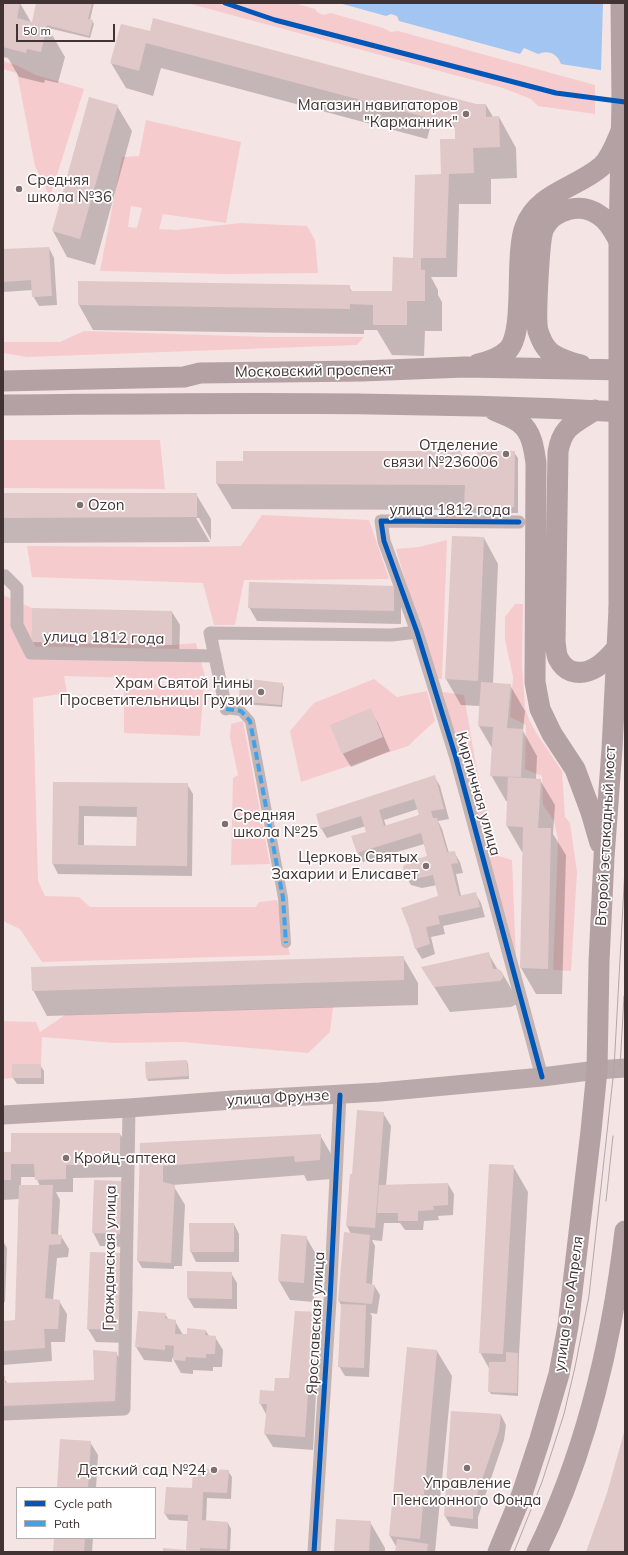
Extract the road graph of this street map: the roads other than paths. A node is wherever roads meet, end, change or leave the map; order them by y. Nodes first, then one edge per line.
1 (622, 3) edge
2 (621, 132) junction
3 (619, 241) junction
4 (528, 291) junction
5 (465, 367) junction
6 (601, 370) junction
7 (625, 370) edge
8 (184, 377) junction
9 (3, 381) edge
10 (183, 404) junction
11 (3, 405) edge
12 (488, 407) junction
13 (595, 410) junction
14 (625, 412) edge
15 (381, 521) joint
16 (519, 522) dead end
17 (3, 576) edge
18 (417, 632) junction
19 (616, 649) junction
20 (215, 656) junction
21 (226, 709) joint
22 (604, 857) junction
23 (286, 944) dead end
24 (625, 1068) edge
25 (597, 1070) junction
26 (542, 1077) junction
27 (340, 1095) junction
28 (129, 1108) junction
29 (3, 1116) edge
30 (625, 1231) edge
31 (624, 1256) edge
32 (621, 1292) edge
33 (3, 1414) edge
34 (314, 1552) edge
35 (498, 1552) edge
36 (538, 1552) edge

1 - 2 main road, Второй эстакадный мост
2 - 3 main road, Второй эстакадный мост
2 - 4 main road
3 - 4 main road
3 - 19 main road, Второй эстакадный мост, bridge
4 - 5 main road
4 - 6 main road
5 - 6 main road, Московский проспект
5 - 8 main road, Московский проспект
6 - 7 main road, Московский проспект
8 - 9 main road, Московский проспект
8 - 10 main road
10 - 11 main road
10 - 12 main road
12 - 13 main road
12 - 22 main road
13 - 14 main road
13 - 19 main road
15 - 16 street, улица 1812 года
15 - 18 street, Кирпичная улица
17 - 20 street, улица 1812 года
18 - 20 street
18 - 26 street, Кирпичная улица
19 - 22 main road, Второй эстакадный мост
20 - 21 street
21 - 23 street
22 - 25 main road, Второй эстакадный мост
24 - 25 main road, улица Фрунзе
25 - 26 main road, улица Фрунзе
25 - 35 main road, улица 9-го Апреля
26 - 27 main road, улица Фрунзе
27 - 28 main road, улица Фрунзе
27 - 34 street, Ярославская улица
28 - 29 main road, улица Фрунзе
28 - 33 street, Гражданская улица
30 - 31 main road
31 - 32 main road
32 - 36 main road

